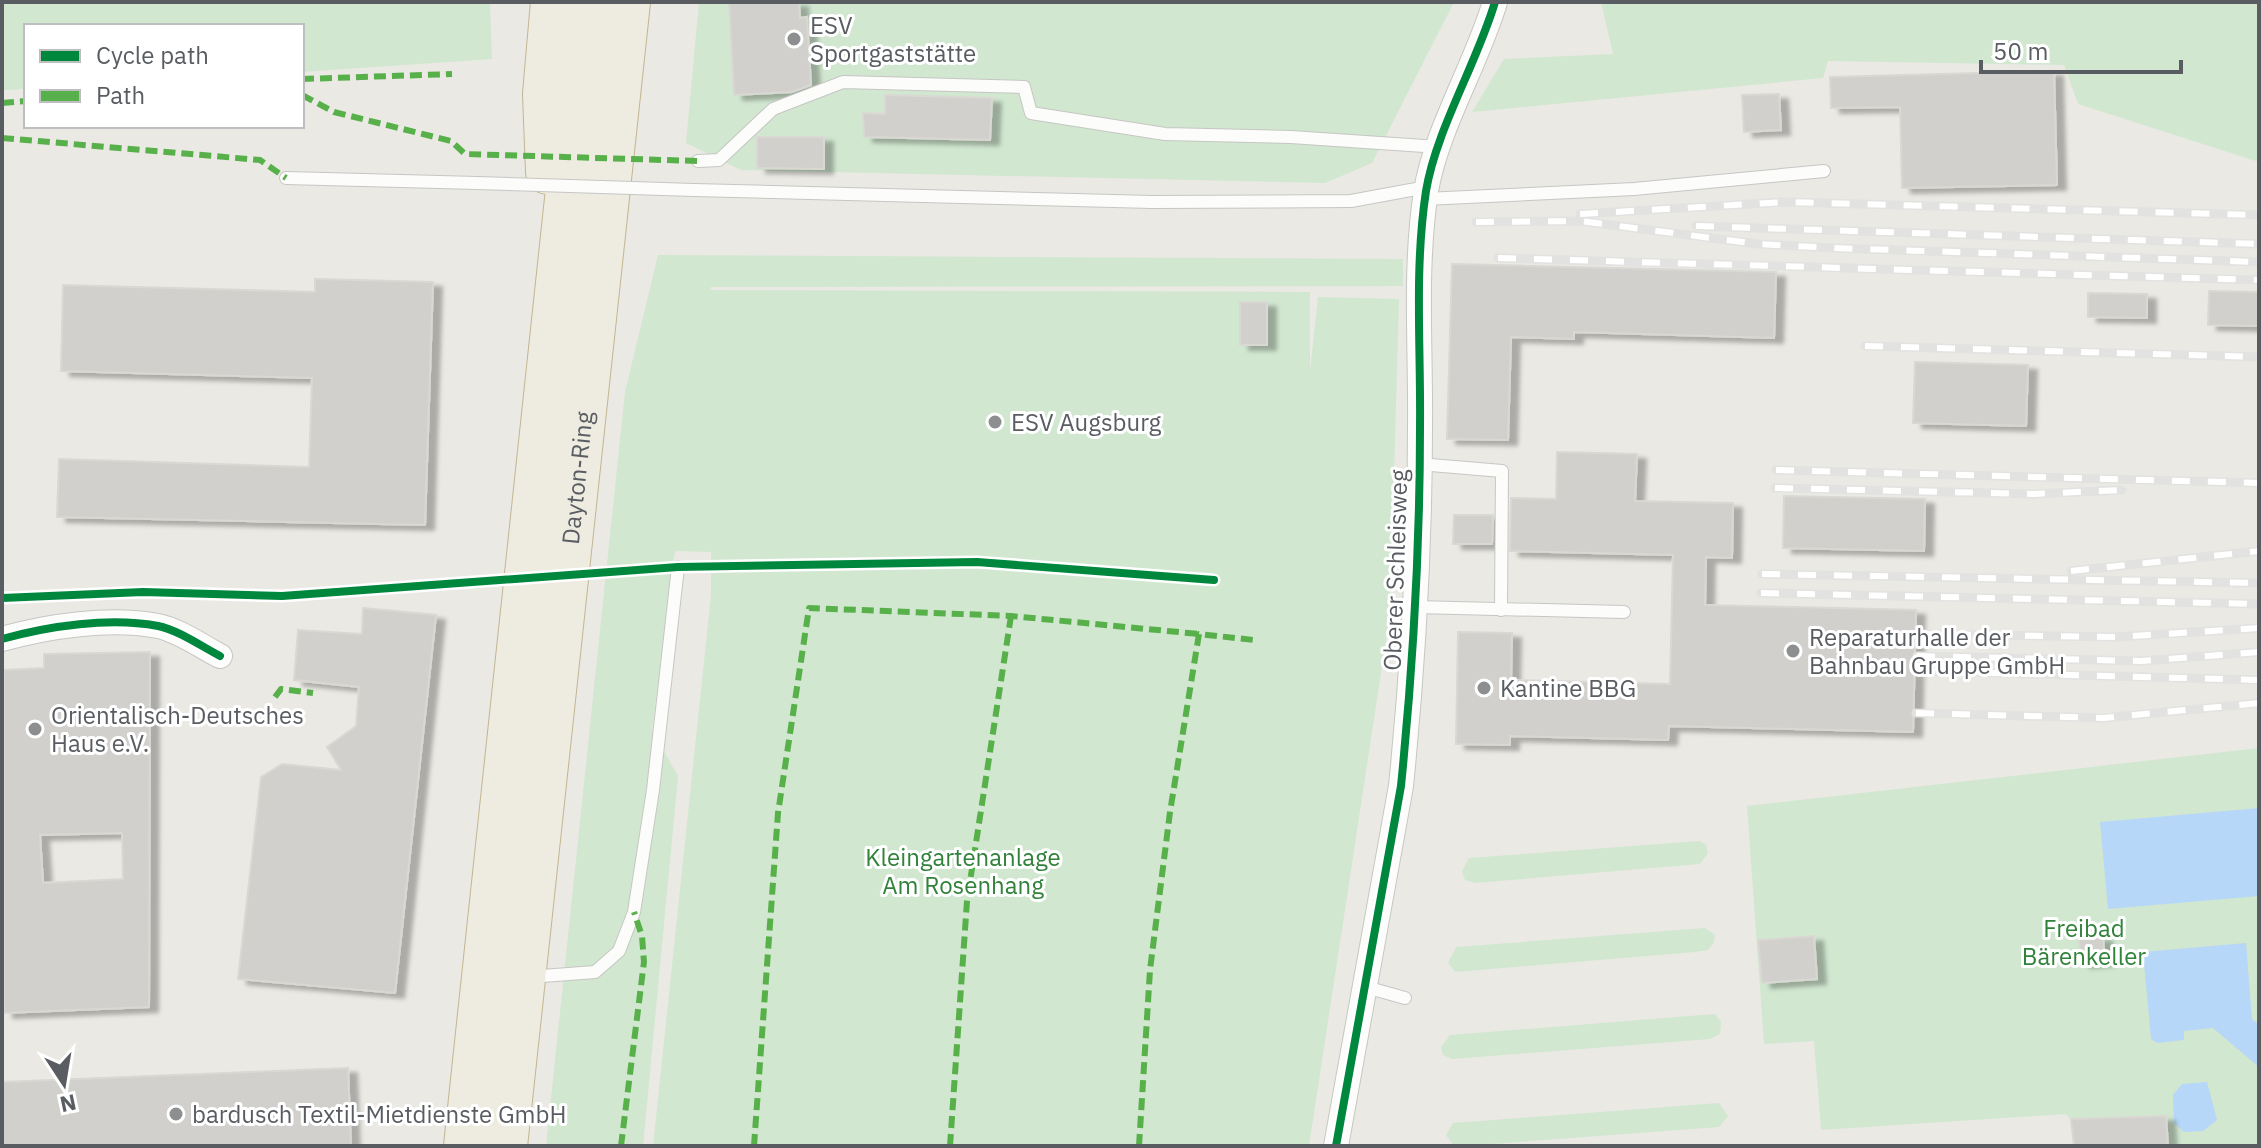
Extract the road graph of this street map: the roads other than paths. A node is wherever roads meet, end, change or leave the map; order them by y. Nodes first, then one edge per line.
1 (553, 2) edge
2 (588, 2) edge
3 (628, 2) edge
4 (657, 2) edge
5 (1495, 2) edge
6 (1440, 147) junction
7 (698, 161) dead end
8 (1824, 171) dead end
9 (286, 178) dead end
10 (1426, 193) junction
11 (602, 246) junction
12 (559, 262) junction
13 (1419, 464) junction
14 (678, 567) dead end
15 (1415, 607) junction
16 (1501, 610) junction
17 (1624, 612) dead end
18 (2, 639) edge
19 (220, 656) dead end
20 (522, 977) junction
21 (1362, 986) junction
22 (1405, 998) dead end
23 (466, 1146) edge
24 (505, 1146) edge
25 (1336, 1146) edge

1 - 12 highway
2 - 12 highway, Dayton-Ring
3 - 11 highway, Dayton-Ring
4 - 11 highway
5 - 6 street, Oberer Schleisweg
6 - 7 lane
6 - 10 street, Oberer Schleisweg
8 - 10 lane
9 - 10 lane, bridge
10 - 13 street, Oberer Schleisweg
11 - 20 highway, Dayton-Ring
12 - 23 highway, Dayton-Ring
13 - 15 street, Oberer Schleisweg
13 - 16 lane
14 - 20 lane
15 - 16 lane
15 - 21 street, Oberer Schleisweg
16 - 17 lane
18 - 19 street
20 - 24 highway, Dayton-Ring
21 - 22 lane
21 - 25 street, Oberer Schleisweg

